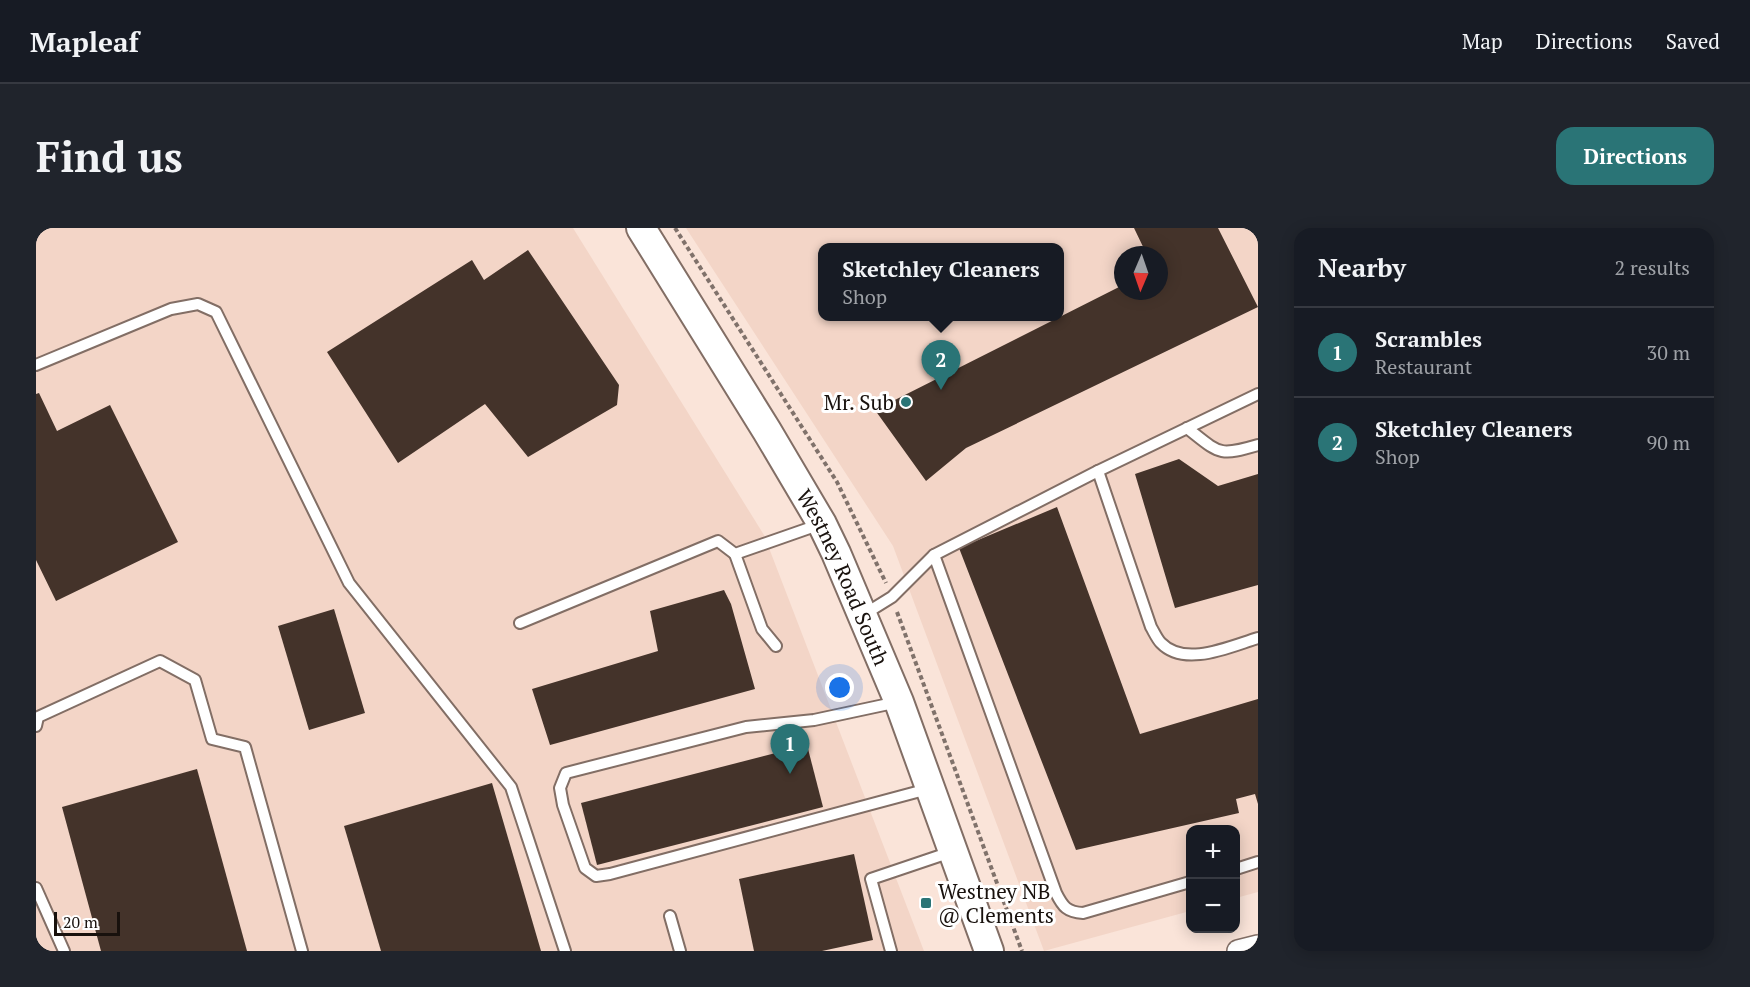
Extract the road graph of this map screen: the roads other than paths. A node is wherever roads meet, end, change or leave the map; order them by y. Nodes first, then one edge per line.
1 (641, 228) edge
2 (36, 365) edge
3 (1258, 394) edge
4 (1187, 428) junction
5 (1258, 445) edge
6 (1098, 471) junction
7 (822, 524) junction
8 (735, 554) junction
9 (934, 555) junction
10 (863, 615) junction
11 (520, 623) dead end
12 (1258, 638) edge
13 (776, 646) dead end
14 (899, 702) junction
15 (36, 726) edge
16 (930, 789) junction
17 (953, 852) junction
18 (1258, 862) edge
19 (1240, 868) edge
20 (1186, 883) edge
21 (36, 888) edge
22 (670, 916) dead end
23 (1258, 946) edge
24 (64, 951) edge
25 (303, 951) edge
26 (565, 951) edge
27 (680, 951) edge
28 (891, 951) edge
29 (989, 951) edge
30 (1238, 951) edge

1 - 7 main road, Westney Road South
2 - 26 lane
3 - 4 lane
4 - 5 lane
4 - 6 lane
6 - 9 lane
6 - 12 lane
7 - 8 lane
7 - 10 main road, Westney Road South
8 - 11 lane
8 - 13 lane
9 - 10 lane
9 - 20 lane
10 - 14 main road, Westney Road South
14 - 16 main road, Westney Road South
14 - 16 lane
15 - 25 lane
16 - 17 main road, Westney Road South
17 - 28 lane
17 - 29 main road, Westney Road South
18 - 19 lane
21 - 24 lane
22 - 27 lane
23 - 30 street

